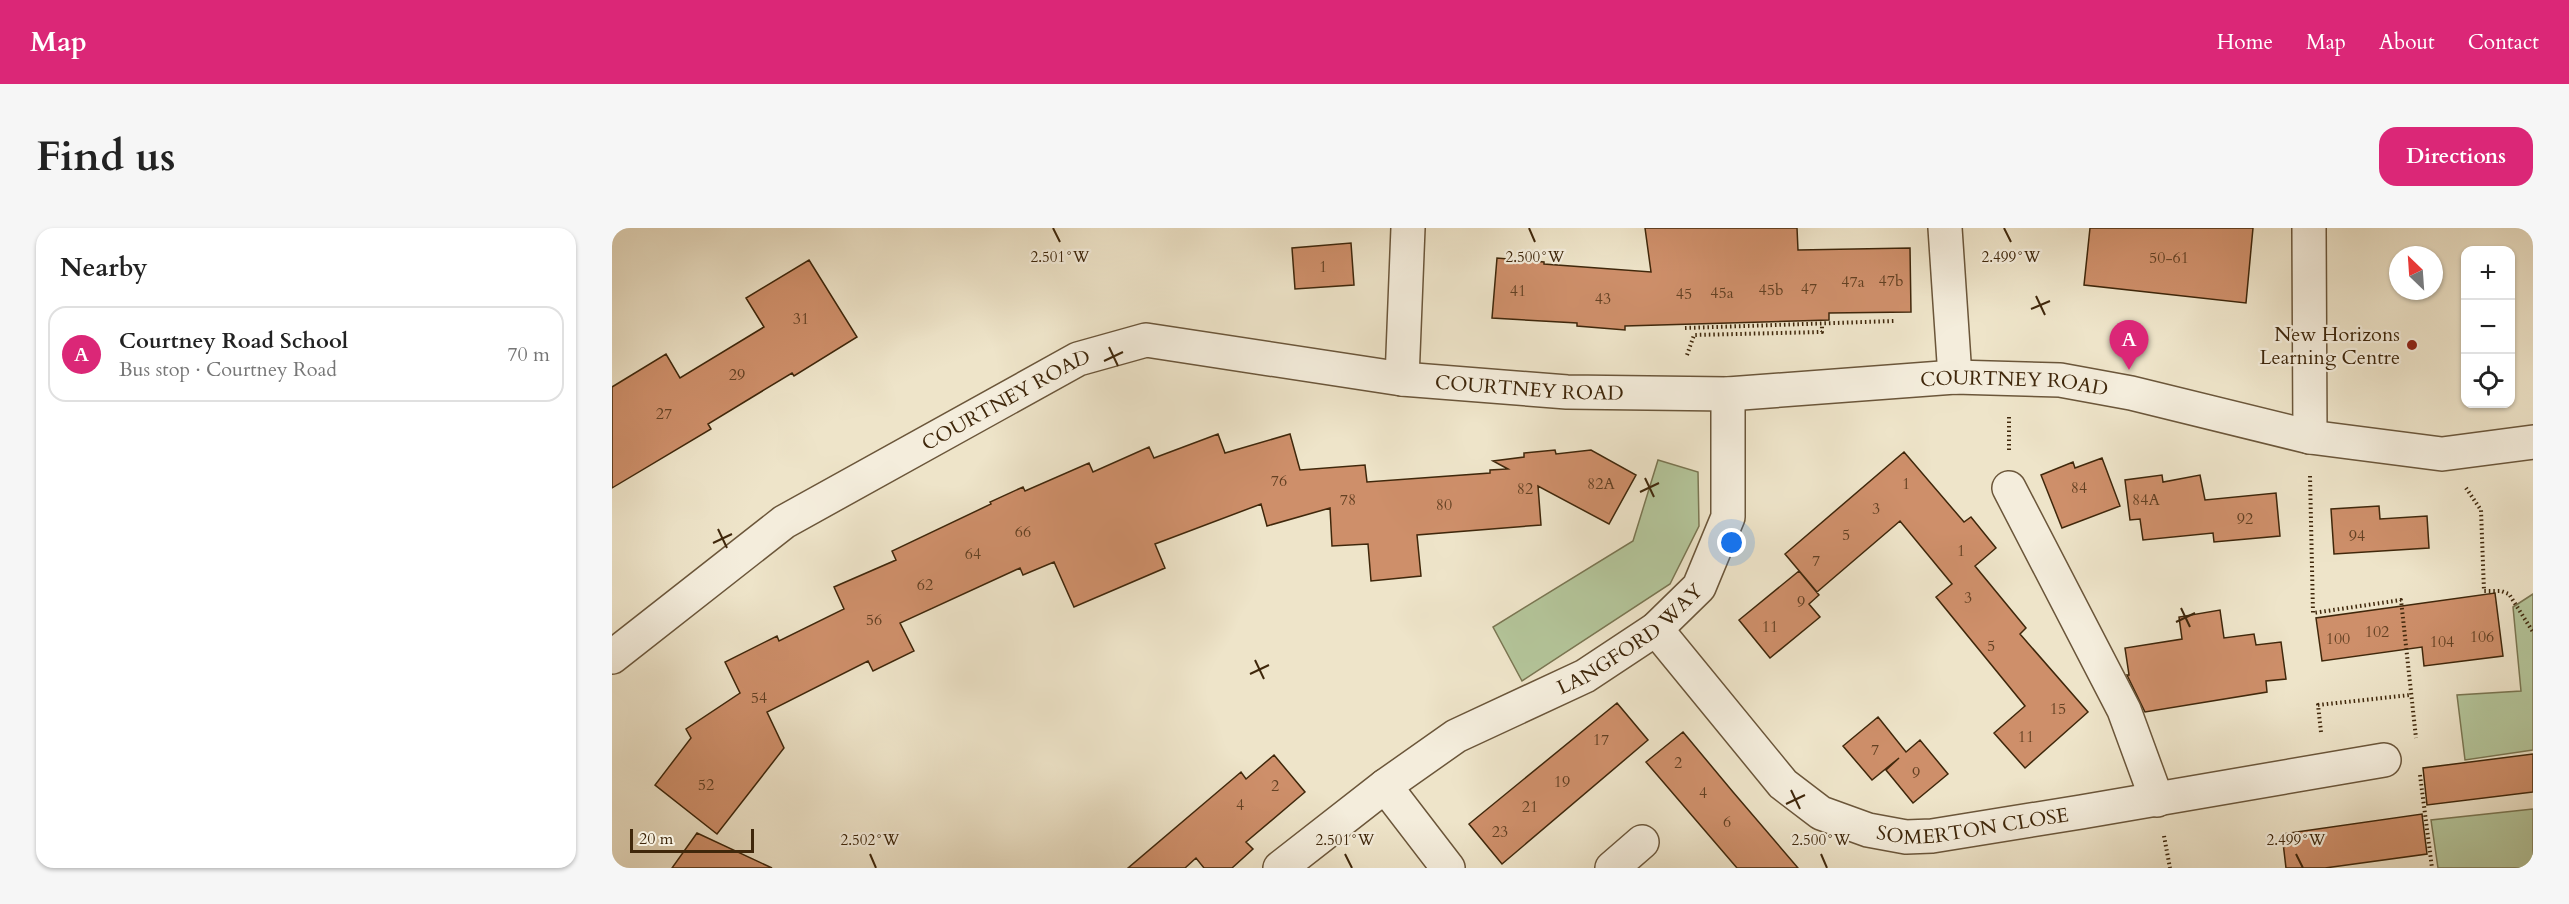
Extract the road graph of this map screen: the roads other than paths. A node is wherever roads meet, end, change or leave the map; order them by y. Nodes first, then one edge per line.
1 (1408, 228) edge
2 (1944, 228) edge
3 (2309, 228) edge
4 (1955, 377) junction
5 (1402, 379) junction
6 (1728, 394) junction
7 (2310, 436) junction
8 (2533, 442) edge
9 (2009, 488) road end
10 (1656, 629) junction
11 (612, 657) edge
12 (2384, 760) dead end
13 (1385, 786) junction
14 (2157, 800) junction
15 (1642, 842) dead end
16 (1280, 868) edge
17 (1448, 868) edge
18 (1612, 868) edge

1 - 5 street
2 - 4 street
3 - 7 street
4 - 6 street, COURTNEY ROAD
4 - 7 street, COURTNEY ROAD
5 - 6 street, COURTNEY ROAD
5 - 11 street, COURTNEY ROAD
6 - 10 street, LANGFORD WAY
7 - 8 street, COURTNEY ROAD
9 - 14 street
10 - 13 street, LANGFORD WAY
10 - 14 street, SOMERTON CLOSE
12 - 14 street, SOMERTON CLOSE
13 - 16 street, LANGFORD WAY
13 - 17 street
15 - 18 street

